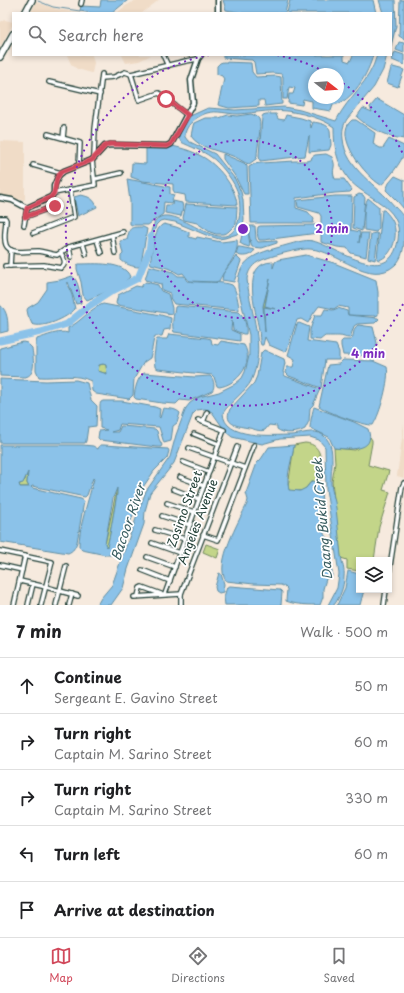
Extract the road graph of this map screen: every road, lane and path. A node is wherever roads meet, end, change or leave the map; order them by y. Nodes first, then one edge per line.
1 (32, 0) edge
2 (218, 0) edge
3 (25, 12) edge
4 (218, 12) edge
5 (12, 36) edge
6 (1, 55) edge
7 (163, 56) edge
8 (200, 56) edge
9 (198, 59) junction
10 (168, 66) junction
11 (131, 74) junction
12 (49, 82) dead end
13 (100, 94) junction
14 (188, 115) junction
15 (64, 128) dead end
16 (48, 134) dead end
17 (63, 138) junction
18 (93, 158) junction
19 (33, 165) dead end
20 (79, 166) junction
21 (61, 172) junction
22 (121, 173) dead end
23 (95, 179) junction
24 (70, 190) junction
25 (54, 193) junction
26 (0, 198) edge
27 (55, 206) dead end
28 (27, 208) junction
29 (25, 217) junction
30 (0, 218) edge
31 (24, 225) dead end
32 (0, 232) edge
33 (123, 232) dead end
34 (5, 233) junction
35 (33, 233) dead end
36 (112, 235) junction
37 (97, 240) junction
38 (83, 244) junction
39 (69, 247) junction
40 (11, 250) junction
41 (60, 253) junction
42 (101, 253) dead end
43 (115, 253) dead end
44 (86, 254) dead end
45 (71, 257) dead end
46 (5, 266) dead end
47 (10, 266) junction
48 (207, 412) dead end
49 (198, 420) dead end
50 (203, 422) junction
51 (194, 434) dead end
52 (219, 444) junction
53 (254, 445) dead end
54 (237, 447) dead end
55 (189, 448) dead end
56 (214, 458) junction
57 (183, 462) dead end
58 (231, 463) junction
59 (245, 468) junction
60 (209, 472) junction
61 (180, 477) dead end
62 (404, 483) edge
63 (204, 486) junction
64 (173, 489) dead end
65 (199, 499) junction
66 (167, 503) dead end
67 (194, 512) junction
68 (162, 516) dead end
69 (190, 525) junction
70 (155, 530) dead end
71 (203, 535) junction
72 (185, 540) junction
73 (152, 543) dead end
74 (0, 551) edge
75 (180, 553) junction
76 (25, 556) junction
77 (147, 557) dead end
78 (391, 557) edge
79 (0, 565) edge
80 (66, 566) dead end
81 (175, 567) junction
82 (22, 570) junction
83 (142, 570) dead end
84 (20, 581) junction
85 (170, 581) junction
86 (33, 584) junction
87 (46, 587) junction
88 (60, 590) junction
89 (386, 593) edge
90 (72, 594) junction
91 (164, 594) junction
92 (181, 594) junction
93 (78, 596) dead end
94 (14, 605) edge
95 (28, 605) edge
96 (41, 605) edge
97 (56, 605) edge
98 (69, 605) edge
99 (181, 605) edge
100 (384, 605) edge

1 - 3 main road
2 - 4 street
5 - 6 main road
7 - 10 street
8 - 9 street
9 - 10 street
9 - 14 street
10 - 11 street
11 - 13 street
11 - 14 street
12 - 13 street
13 - 18 street
14 - 18 street
15 - 17 street
16 - 17 street
17 - 20 street
18 - 20 street
18 - 23 street
19 - 21 street
20 - 21 street
21 - 25 street
22 - 23 street
23 - 24 street
24 - 25 street
24 - 35 street
25 - 28 street
26 - 28 street
27 - 29 street
28 - 29 street
29 - 31 street
30 - 34 street
32 - 34 street
33 - 36 street
34 - 40 street
36 - 37 street
36 - 43 street
37 - 38 street
37 - 42 street
38 - 39 street
38 - 44 street
39 - 41 street
39 - 45 street
40 - 41 street
40 - 47 street
41 - 47 street
46 - 47 street
48 - 50 street
49 - 50 street
50 - 52 street, Zosimo Street
51 - 52 street
52 - 56 street, Zosimo Street
53 - 59 street
54 - 58 street, Angeles Avenue
55 - 56 street
56 - 58 street
56 - 60 street, Zosimo Street
57 - 60 street
58 - 59 street
58 - 71 street, Angeles Avenue
59 - 71 street
60 - 63 street, Zosimo Street
61 - 63 street
62 - 78 street
63 - 65 street, Zosimo Street
64 - 65 street
65 - 67 street, Zosimo Street
66 - 67 street
67 - 69 street, Zosimo Street
68 - 69 street
69 - 72 street, Zosimo Street
70 - 72 street
71 - 92 street, Angeles Avenue
72 - 75 street, Zosimo Street
73 - 75 street
74 - 76 street
75 - 81 street, Zosimo Street
76 - 82 street
76 - 87 street
77 - 81 street
79 - 82 street
80 - 88 street
81 - 85 street, Zosimo Street
82 - 84 street
83 - 85 street
84 - 86 street
84 - 94 street
85 - 91 street, Zosimo Street
86 - 87 street
86 - 95 street
87 - 88 street
87 - 96 street
88 - 90 street
88 - 97 street
89 - 100 street
90 - 93 street
90 - 98 street
91 - 91 street
91 - 92 street
92 - 99 street, Angeles Avenue

